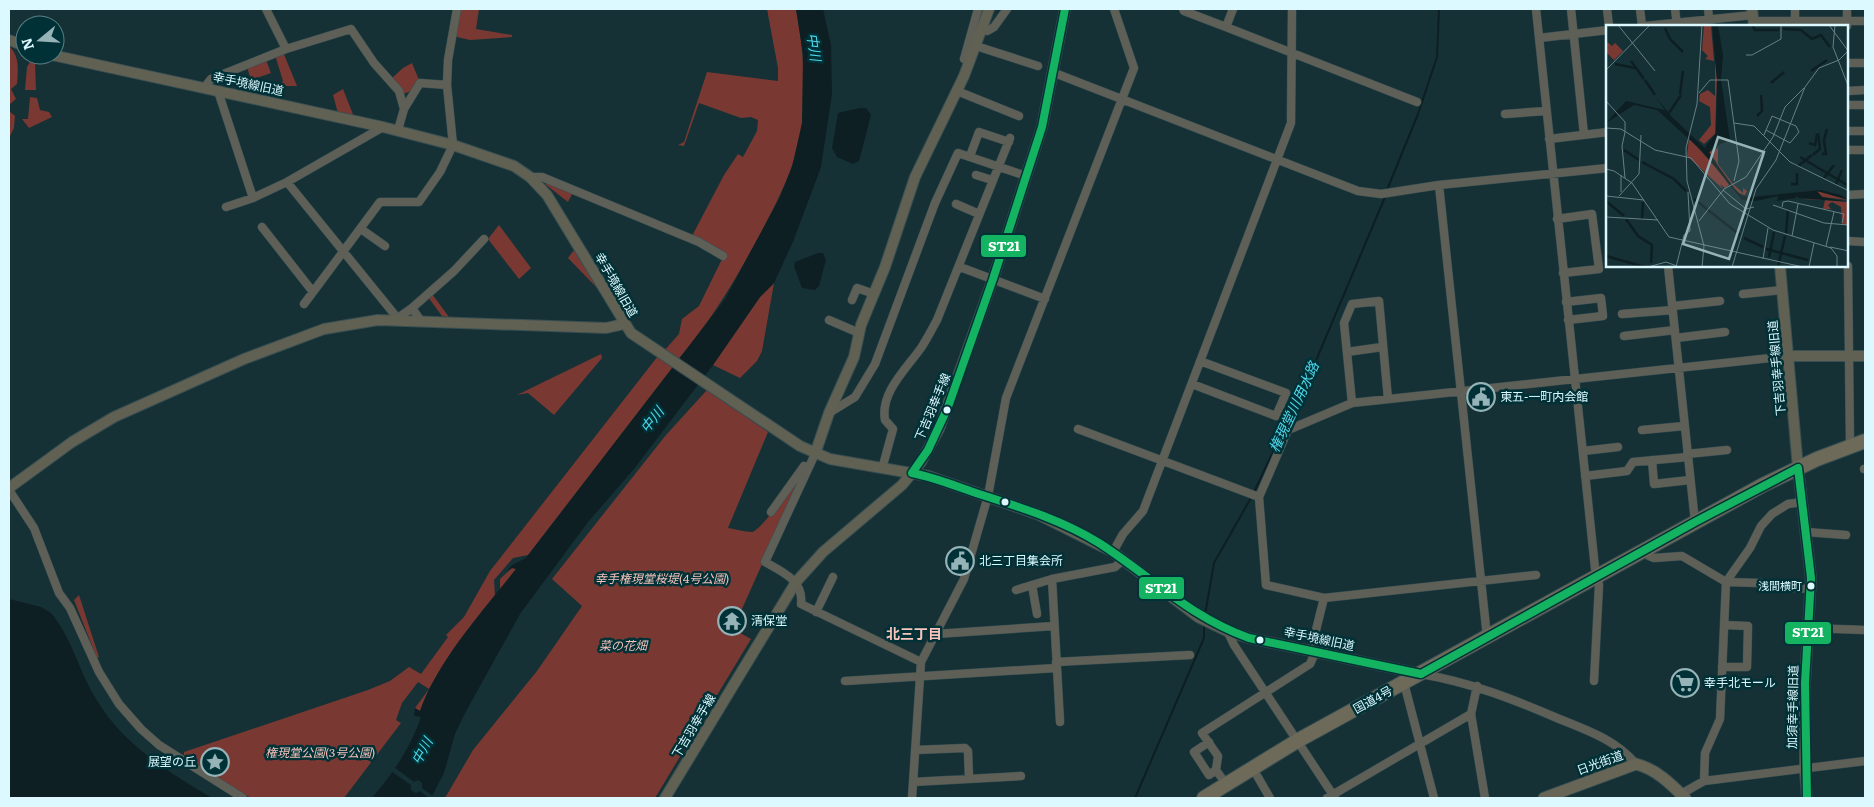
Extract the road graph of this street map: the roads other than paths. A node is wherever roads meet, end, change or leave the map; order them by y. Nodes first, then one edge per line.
1 (266, 9) edge
2 (456, 9) edge
3 (978, 9) edge
4 (989, 9) edge
5 (1007, 9) edge
6 (1065, 9) edge
7 (1114, 9) edge
8 (1183, 9) edge
9 (1233, 9) edge
10 (1292, 9) edge
11 (1536, 9) edge
12 (1571, 9) edge
13 (1607, 9) edge
14 (1640, 9) edge
15 (1675, 9) edge
16 (1708, 9) edge
17 (1794, 9) edge
18 (1847, 9) edge
19 (1753, 18) edge
20 (1795, 21) junction
21 (1865, 21) edge
22 (1709, 23) edge
23 (1677, 24) edge
24 (1847, 24) edge
25 (1609, 25) edge
26 (1643, 25) edge
27 (1660, 25) edge
28 (1226, 27) junction
29 (982, 29) junction
30 (1606, 30) edge
31 (1573, 34) junction
32 (1539, 38) junction
33 (976, 46) junction
34 (286, 49) junction
35 (1292, 51) junction
36 (65, 58) edge
37 (964, 59) dead end
38 (1865, 63) edge
39 (1849, 64) edge
40 (1038, 66) dead end
41 (1052, 72) junction
42 (447, 85) junction
43 (204, 88) junction
44 (1865, 90) edge
45 (218, 91) junction
46 (957, 91) junction
47 (1849, 91) edge
48 (1122, 98) junction
49 (1417, 102) dead end
50 (1849, 105) edge
51 (1865, 105) edge
52 (404, 109) junction
53 (1546, 111) junction
54 (1505, 114) dead end
55 (1019, 116) dead end
56 (383, 127) junction
57 (398, 130) junction
58 (1849, 131) edge
59 (1865, 131) edge
60 (1606, 132) edge
61 (1584, 135) junction
62 (1549, 140) junction
63 (453, 145) junction
64 (1849, 150) edge
65 (1865, 150) edge
66 (970, 156) junction
67 (1279, 160) junction
68 (1000, 166) junction
69 (1606, 168) edge
70 (976, 175) dead end
71 (1553, 175) junction
72 (1026, 176) junction
73 (530, 177) junction
74 (992, 180) junction
75 (287, 182) junction
76 (1439, 184) junction
77 (1865, 194) edge
78 (1849, 195) edge
79 (253, 198) junction
80 (956, 204) dead end
81 (226, 207) dead end
82 (979, 214) junction
83 (1557, 219) junction
84 (262, 227) dead end
85 (361, 229) junction
86 (484, 239) dead end
87 (1849, 241) edge
88 (1865, 242) edge
89 (385, 246) dead end
90 (343, 253) junction
91 (724, 256) dead end
92 (960, 267) junction
93 (1668, 268) edge
94 (1780, 268) edge
95 (1848, 268) edge
96 (1563, 273) junction
97 (993, 279) junction
98 (1782, 290) junction
99 (313, 292) junction
100 (874, 294) junction
101 (1743, 294) dead end
102 (1045, 299) junction
103 (852, 300) dead end
104 (1720, 301) dead end
105 (1566, 302) junction
106 (304, 304) dead end
107 (412, 308) junction
108 (1673, 308) junction
109 (1622, 314) dead end
110 (399, 320) junction
111 (829, 320) dead end
112 (1568, 320) junction
113 (421, 321) junction
114 (624, 324) junction
115 (1725, 332) dead end
116 (859, 333) junction
117 (1676, 334) junction
118 (1624, 336) dead end
119 (1382, 347) junction
120 (1347, 352) junction
121 (1789, 356) junction
122 (1848, 356) junction
123 (1865, 356) edge
124 (1200, 361) junction
125 (1679, 368) junction
126 (1575, 379) junction
127 (1192, 384) junction
128 (1462, 391) junction
129 (1388, 399) junction
130 (1352, 403) junction
131 (829, 414) junction
132 (1684, 426) junction
133 (1078, 429) dead end
134 (1642, 430) dead end
135 (1865, 442) edge
136 (1618, 447) dead end
137 (1850, 447) junction
138 (1728, 450) dead end
139 (1582, 451) junction
140 (1688, 456) junction
141 (813, 457) junction
142 (1161, 459) junction
143 (1652, 460) junction
144 (1798, 468) junction
145 (882, 469) junction
146 (912, 473) junction
147 (1585, 476) junction
148 (1690, 480) junction
149 (9, 489) edge
150 (988, 496) junction
151 (1259, 497) junction
152 (1802, 502) junction
153 (771, 512) dead end
154 (1695, 522) junction
155 (1806, 532) junction
156 (1846, 535) dead end
157 (1646, 549) junction
158 (1113, 552) junction
159 (1123, 560) junction
160 (1536, 574) dead end
161 (1597, 576) junction
162 (832, 577) dead end
163 (1052, 580) junction
164 (1482, 580) junction
165 (796, 582) junction
166 (1726, 582) junction
167 (1032, 585) junction
168 (1811, 589) junction
169 (1016, 590) dead end
170 (1324, 598) junction
171 (816, 612) junction
172 (1037, 614) dead end
173 (1724, 625) junction
174 (1054, 626) junction
175 (1808, 628) junction
176 (1865, 630) edge
177 (1228, 632) junction
178 (936, 634) junction
179 (1487, 637) junction
180 (1313, 651) junction
181 (1190, 655) dead end
182 (920, 662) junction
183 (1056, 665) junction
184 (1722, 667) junction
185 (1421, 674) junction
186 (918, 675) junction
187 (845, 681) dead end
188 (1594, 681) dead end
189 (1404, 683) junction
190 (1477, 686) junction
191 (1265, 692) junction
192 (1471, 714) junction
193 (1060, 722) dead end
194 (1297, 741) junction
195 (1209, 742) junction
196 (1419, 743) junction
197 (914, 750) junction
198 (1865, 761) edge
199 (1636, 764) junction
200 (1252, 768) junction
201 (1216, 770) junction
202 (1805, 770) junction
203 (1021, 776) dead end
204 (969, 778) junction
205 (1704, 781) junction
206 (913, 782) junction
207 (1226, 784) junction
208 (1683, 796) edge
209 (1331, 797) edge
210 (243, 798) edge
211 (665, 798) edge
212 (912, 798) edge
213 (1206, 798) edge
214 (1270, 798) edge
215 (1434, 798) edge
216 (1485, 798) edge
217 (1544, 798) edge
218 (1807, 798) edge

1 - 34 street
2 - 42 street
3 - 37 street
4 - 29 street
5 - 29 street
6 - 41 street, 下吉羽幸手線
7 - 48 street
8 - 28 street
9 - 28 street
10 - 35 street
11 - 32 street
12 - 31 street
13 - 25 street
14 - 26 street
15 - 23 street
16 - 22 street
17 - 20 street
18 - 24 street
19 - 20 street
19 - 22 street
20 - 24 street
21 - 24 street
22 - 23 street
23 - 27 street
28 - 35 street
29 - 33 street
30 - 31 street
31 - 32 street
31 - 61 street
32 - 53 street
33 - 40 street
33 - 46 street
34 - 43 street
34 - 52 street
35 - 49 street
35 - 67 street
36 - 43 street, 幸手境線旧道
38 - 39 street
41 - 48 street
41 - 72 street, 下吉羽幸手線
42 - 52 street
42 - 63 street
43 - 45 street, 幸手境線旧道
44 - 47 street
45 - 56 street, 幸手境線旧道
45 - 79 street
46 - 55 street
46 - 100 street
48 - 67 street
48 - 102 street
50 - 51 street
52 - 57 street
53 - 54 street
53 - 62 street
56 - 57 street, 幸手境線旧道
56 - 75 street
57 - 63 street, 幸手境線旧道
58 - 59 street
60 - 61 street
61 - 62 street
62 - 71 street
63 - 73 street, 幸手境線旧道
63 - 85 street
64 - 65 street
66 - 68 street
66 - 68 street
66 - 131 street
67 - 76 street
67 - 124 street
68 - 72 street
68 - 74 street
69 - 71 street
70 - 74 street
71 - 76 street
71 - 83 street
72 - 97 street, 下吉羽幸手線
73 - 91 street
73 - 114 street, 幸手境線旧道
74 - 82 street
75 - 79 street
75 - 90 street
76 - 128 street
77 - 78 street
79 - 81 street
80 - 82 street
82 - 92 street
83 - 96 street
83 - 96 street
84 - 99 street
85 - 89 street
85 - 90 street
86 - 107 street
87 - 88 street
90 - 99 street
90 - 110 street
92 - 97 street
92 - 145 street
93 - 108 street
94 - 98 street, 下吉羽幸手線旧道
95 - 122 street
96 - 105 street
97 - 102 street
97 - 146 street, 下吉羽幸手線
98 - 101 street
98 - 121 street, 下吉羽幸手線旧道
99 - 106 street
100 - 103 street
100 - 116 street
102 - 150 street
104 - 108 street
105 - 112 street
105 - 112 street
107 - 110 street
107 - 113 street
108 - 109 street
108 - 117 street
110 - 113 street
110 - 149 street
111 - 116 street
112 - 126 street
113 - 114 street
114 - 141 street, 幸手境線旧道
115 - 117 street
116 - 131 street
117 - 118 street
117 - 125 street
119 - 120 street
119 - 120 street
119 - 129 street
120 - 130 street
121 - 122 street
121 - 125 street
121 - 144 street, 下吉羽幸手線旧道
122 - 123 street
122 - 137 street
124 - 127 street
124 - 127 street
125 - 126 street
125 - 132 street
126 - 128 street
126 - 139 street
127 - 142 street
128 - 129 street
128 - 164 street
129 - 130 street
130 - 151 street
131 - 141 street
132 - 134 street
132 - 140 street
133 - 142 street
135 - 137 highway, 国道4号
136 - 139 street
137 - 144 highway, 国道4号
138 - 140 street
139 - 147 street
140 - 143 street
140 - 148 street
141 - 145 street, 幸手境線旧道
141 - 153 street
141 - 165 street
142 - 151 street
142 - 158 street
143 - 147 street
143 - 148 street
144 - 152 street, 加須幸手線旧道
144 - 154 highway, 国道4号
145 - 146 street, 幸手境線旧道
146 - 150 street, 幸手境線旧道
146 - 165 street, 下吉羽幸手線
147 - 161 street
148 - 154 street
149 - 210 street
150 - 158 street, 幸手境線旧道
150 - 178 street
151 - 170 street
152 - 155 street, 加須幸手線旧道
152 - 166 street
154 - 157 highway, 国道4号
155 - 156 street
155 - 168 street, 加須幸手線旧道
157 - 161 highway, 国道4号
157 - 166 street
158 - 159 street, 幸手境線旧道
159 - 163 street
159 - 177 street, 幸手境線旧道
160 - 164 street
161 - 179 highway, 国道4号
161 - 188 street
162 - 171 street
163 - 167 street
163 - 174 street
164 - 170 street
164 - 179 street
165 - 171 street
165 - 211 street, 下吉羽幸手線
166 - 168 street
166 - 173 street
167 - 169 street
167 - 172 street
168 - 175 street, 加須幸手線旧道
170 - 180 street
171 - 182 street
173 - 184 street
173 - 184 street
174 - 178 street
174 - 183 street
175 - 176 street
175 - 202 street, 加須幸手線旧道
177 - 180 street, 幸手境線旧道
177 - 191 street
178 - 182 street
179 - 185 highway, 国道4号
180 - 185 street, 幸手境線旧道
180 - 191 street
181 - 183 street
182 - 186 street
183 - 186 street
183 - 193 street
184 - 205 street
185 - 189 highway, 国道4号
185 - 190 street
186 - 187 street
186 - 197 street
189 - 194 highway, 国道4号
189 - 196 street
190 - 192 street
190 - 199 street
191 - 194 street
191 - 195 street
192 - 196 street
192 - 216 street
194 - 200 highway, 国道4号
194 - 209 street
195 - 201 street
195 - 201 street
196 - 209 street
196 - 215 street
197 - 204 street
197 - 206 street
198 - 202 street
199 - 208 main road, 日光街道
199 - 217 main road, 日光街道
200 - 207 highway, 国道4号
200 - 214 street
201 - 207 street
202 - 205 street
202 - 218 street, 加須幸手線旧道
203 - 204 street
204 - 206 street
205 - 208 street
206 - 212 street
207 - 213 highway, 国道4号

